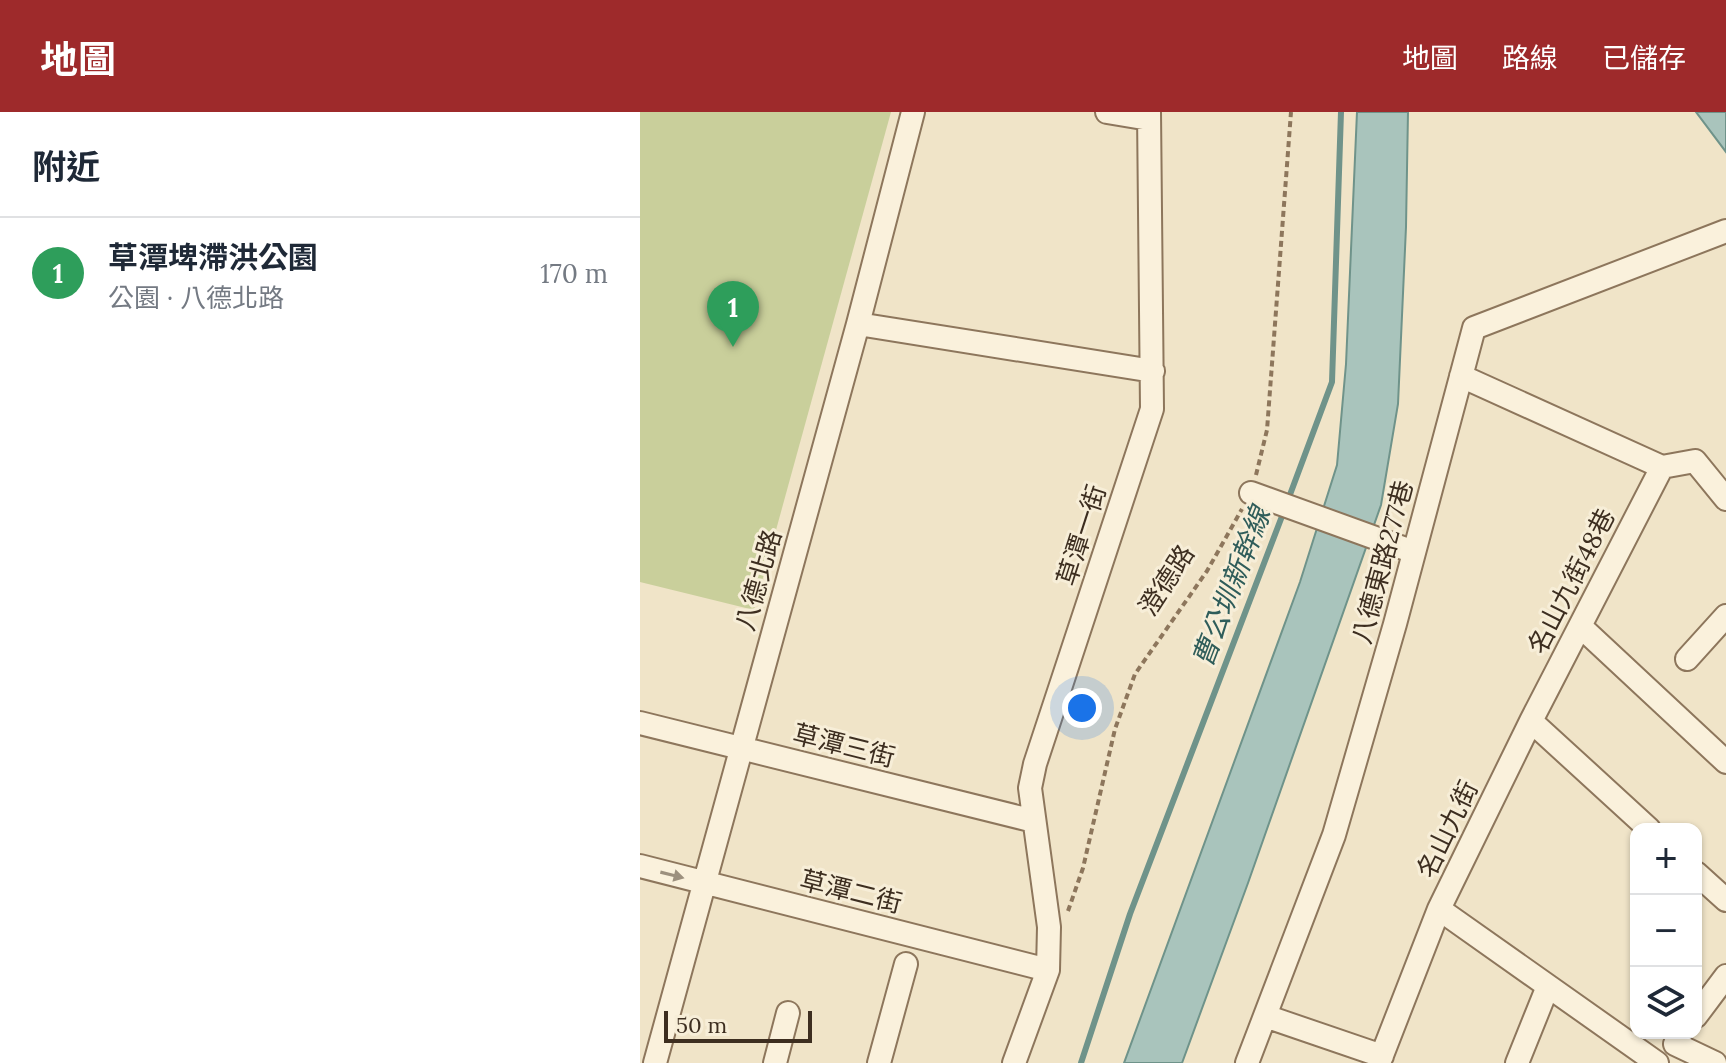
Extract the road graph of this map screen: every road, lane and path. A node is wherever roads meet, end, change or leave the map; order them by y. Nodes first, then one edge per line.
1 (913, 112) edge
2 (1107, 112) edge
3 (1291, 112) edge
4 (1149, 115) edge
5 (1726, 231) edge
6 (858, 324) junction
7 (1153, 371) junction
8 (1461, 376) junction
9 (1662, 467) junction
10 (1251, 493) junction
11 (1726, 499) edge
12 (1414, 552) junction
13 (1726, 616) edge
14 (1580, 626) junction
15 (1687, 659) dead end
16 (1531, 721) junction
17 (640, 723) edge
18 (740, 748) junction
19 (1726, 762) edge
20 (1034, 821) junction
21 (1642, 823) edge
22 (640, 866) edge
23 (1702, 878) edge
24 (705, 883) junction
25 (1726, 900) edge
26 (1439, 909) junction
27 (1068, 911) dead end
28 (906, 964) dead end
29 (1048, 970) junction
30 (1726, 976) edge
31 (1548, 986) junction
32 (1702, 1008) edge
33 (788, 1013) dead end
34 (1265, 1016) junction
35 (1678, 1039) edge
36 (1680, 1039) edge
37 (1381, 1059) edge
38 (655, 1063) edge
39 (775, 1063) edge
40 (879, 1063) edge
41 (1014, 1063) edge
42 (1247, 1063) edge
43 (1517, 1063) edge
44 (1658, 1063) edge
45 (1715, 1063) edge

1 - 6 street, 八德北路
2 - 4 street
3 - 10 path, 澄德路
4 - 7 street, 草潭一街
5 - 8 street, 八德東路277巷
6 - 7 street
6 - 18 street, 八德北路
7 - 20 street, 草潭一街
8 - 9 street
8 - 12 street, 八德東路277巷
9 - 11 street
9 - 14 street, 名山九街48巷
10 - 12 street
10 - 27 path, 澄德路
12 - 34 street, 八德東路277巷
13 - 15 street
14 - 16 street, 名山九街48巷
14 - 19 street
16 - 21 street
16 - 26 street, 名山九街
17 - 18 street, 草潭三街
18 - 20 street, 草潭三街
18 - 24 street, 八德北路
20 - 29 street, 草潭一街
22 -> 24 street, 草潭二街
23 - 25 street
24 - 29 street, 草潭二街
24 - 38 street, 八德北路
26 - 31 street, 名山九街
26 - 37 street
28 - 40 street
29 - 41 street
30 - 32 street
31 - 43 street
31 - 44 street, 名山九街
33 - 39 street
34 - 37 street
34 - 42 street, 八德東路277巷
35 - 44 street
36 - 45 street

